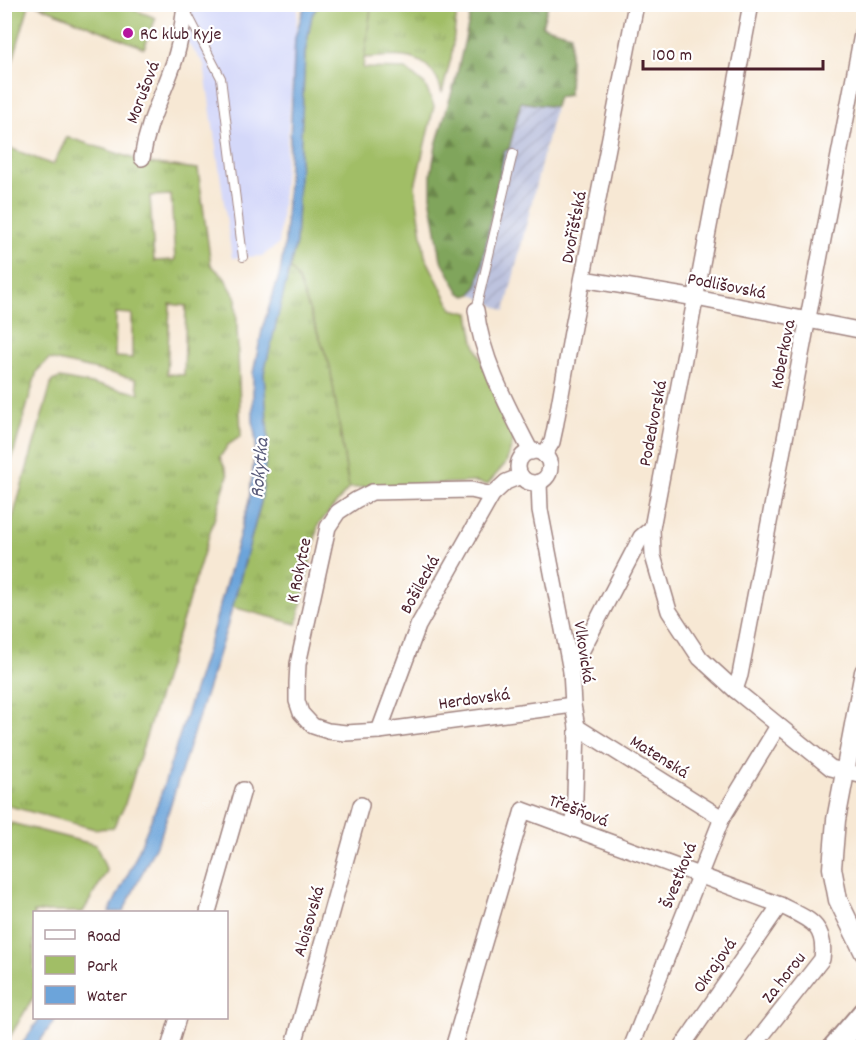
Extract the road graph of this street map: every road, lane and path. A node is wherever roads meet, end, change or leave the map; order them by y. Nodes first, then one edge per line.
1 (636, 4) edge
2 (751, 4) edge
3 (184, 7) edge
4 (864, 24) edge
5 (513, 153) dead end
6 (143, 160) dead end
7 (243, 257) dead end
8 (583, 279) junction
9 (696, 298) junction
10 (476, 310) joint
11 (808, 321) junction
12 (864, 331) edge
13 (537, 454) junction
14 (521, 476) junction
15 (539, 482) junction
16 (492, 495) junction
17 (652, 528) junction
18 (570, 671) junction
19 (864, 672) edge
20 (735, 690) junction
21 (573, 705) junction
22 (778, 726) junction
23 (577, 727) junction
24 (380, 731) junction
25 (845, 771) junction
26 (864, 776) edge
27 (243, 790) dead end
28 (361, 805) dead end
29 (722, 818) junction
30 (574, 829) junction
31 (698, 876) junction
32 (780, 905) junction
33 (208, 911) edge
34 (816, 926) joint
35 (859, 939) edge
36 (864, 953) edge
37 (864, 1012) edge
38 (177, 1019) edge
39 (169, 1047) edge
40 (293, 1047) edge
41 (453, 1047) edge
42 (631, 1047) edge
43 (681, 1047) edge
44 (752, 1047) edge
45 (834, 1047) edge

1 - 8 street, Dvořišťská
2 - 9 street, Podedvorská
3 - 6 street, Morušová
3 - 7 lane
4 - 11 street, Koberkova
5 - 10 lane
8 - 9 street, Podlišovská
8 - 13 street, Dvořišťská
9 - 11 street, Podlišovská
9 - 17 street, Podedvorská
10 - 13 street
11 - 12 street, Podlišovská
11 - 20 street, Koberkova
13 - 14 street
13 - 15 street
14 - 15 street
14 - 16 street, Bošilecká
15 - 18 street, Vlkovická
16 - 24 street, Bošilecká
16 - 24 street, K Rokytce
17 - 18 street
17 - 20 street, Podedvorská
18 - 21 street, Vlkovická
19 - 25 street
20 - 22 street, Podedvorská
21 - 23 street, Vlkovická
21 - 24 street, Herdovská
22 - 25 street, Podedvorská
22 - 29 street, Švestková
23 - 29 street, Matenská
23 - 30 street, Vlkovická
25 - 26 street, Podedvorská
25 - 35 street
27 - 33 street
28 - 40 street, Aloisovská
29 - 31 street, Švestková
30 - 31 street, Třešňová
30 - 41 street, Třešňová
31 - 32 street, Třešňová
31 - 42 street, Švestková
32 - 34 street, Třešňová
32 - 43 street, Okrajová
34 - 44 street, Za horou
35 - 36 street
37 - 45 main road
38 - 39 street

